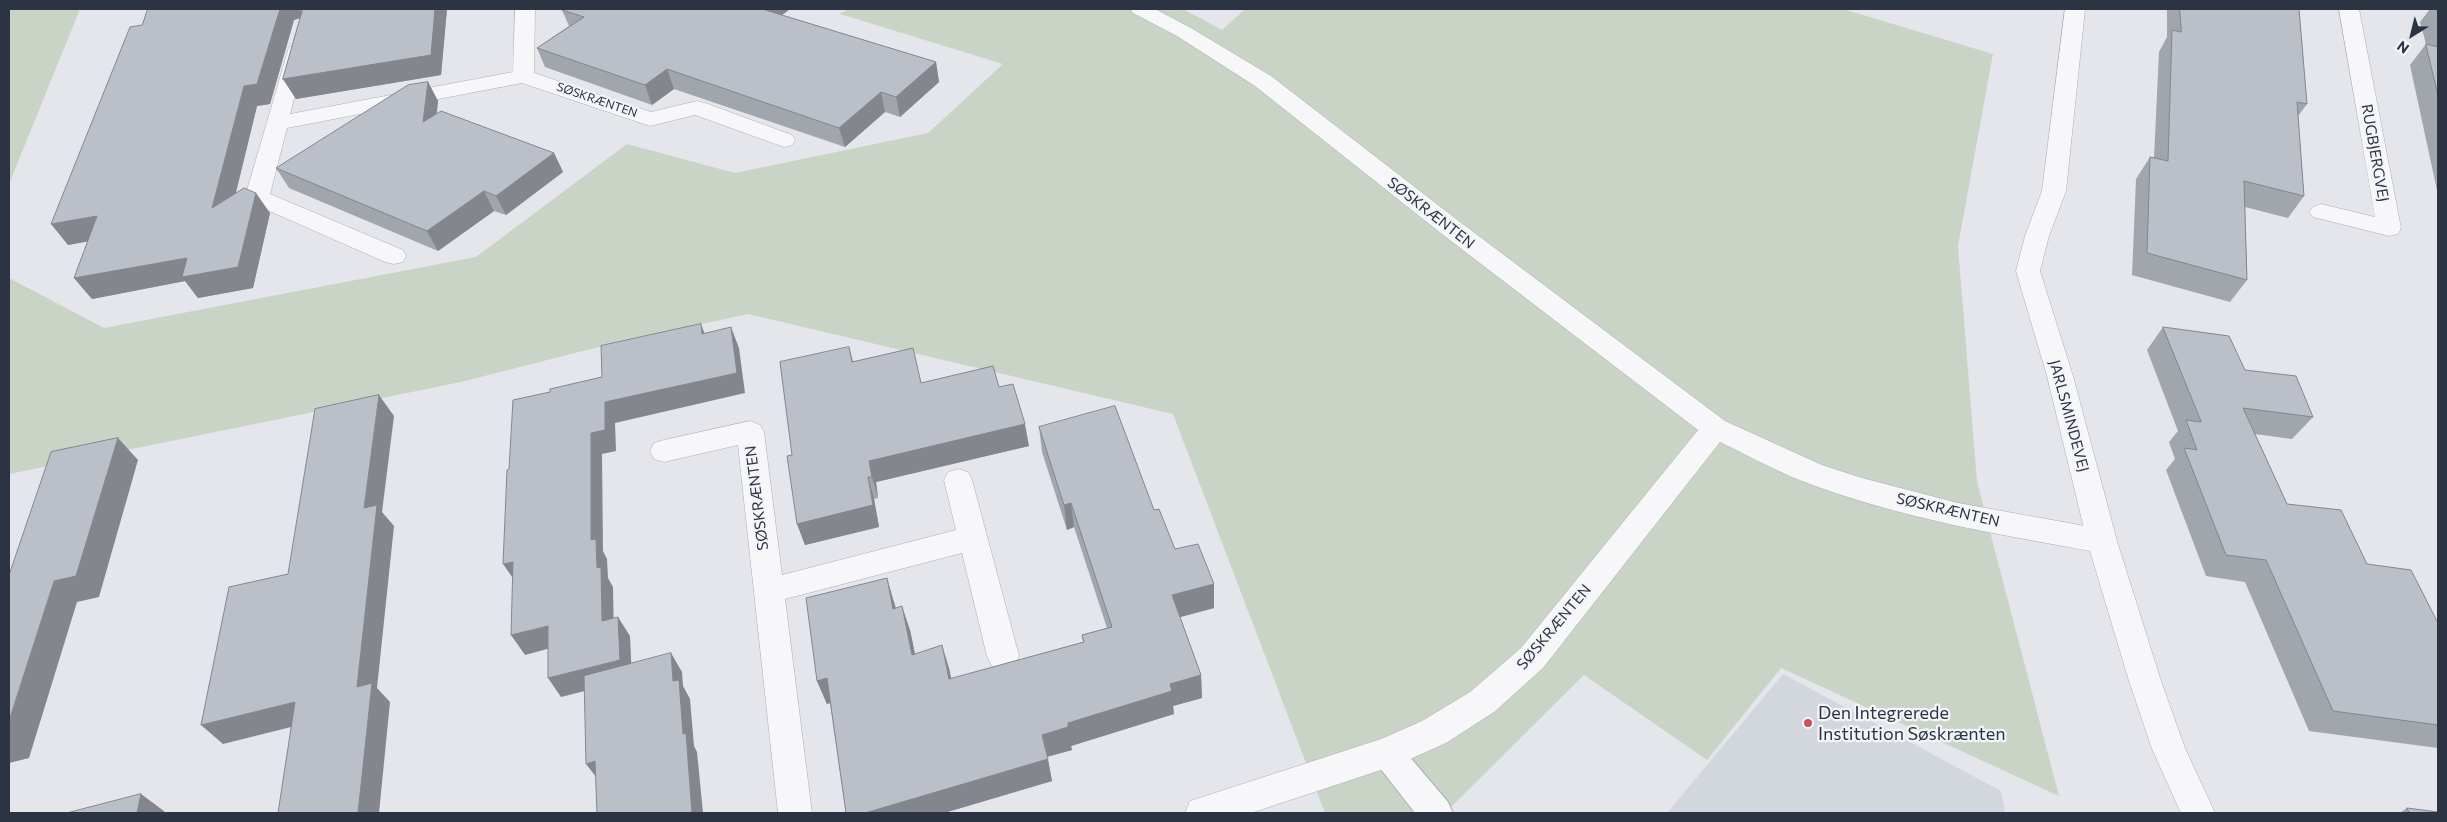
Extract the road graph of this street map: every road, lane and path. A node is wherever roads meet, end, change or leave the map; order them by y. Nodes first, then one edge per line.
1 (525, 9) edge
2 (1140, 9) edge
3 (2075, 9) edge
4 (2349, 9) edge
5 (301, 34) edge
6 (524, 76) junction
7 (278, 123) junction
8 (784, 140) dead end
9 (2321, 212) dead end
10 (394, 256) dead end
11 (1715, 428) junction
12 (664, 451) dead end
13 (958, 480) dead end
14 (973, 538) junction
15 (2102, 541) junction
16 (768, 591) junction
17 (1003, 656) dead end
18 (1387, 753) junction
19 (795, 813) edge
20 (1202, 813) edge
21 (1436, 813) edge
22 (2198, 813) edge

1 - 6 street
2 - 11 street, SØSKRÆNTEN
3 - 15 street, JARLSMINDEVEJ
4 - 9 street, RUGBJERGVEJ
5 - 7 street
6 - 7 street, SØSKRÆNTEN
6 - 8 street, SØSKRÆNTEN
7 - 10 street
11 - 15 street, SØSKRÆNTEN
11 - 18 street, SØSKRÆNTEN
12 - 16 street, SØSKRÆNTEN
13 - 14 street
14 - 16 street
14 - 17 street
15 - 22 street, JARLSMINDEVEJ
16 - 19 street, SØSKRÆNTEN
18 - 20 street, SØSKRÆNTEN
18 - 21 lane

